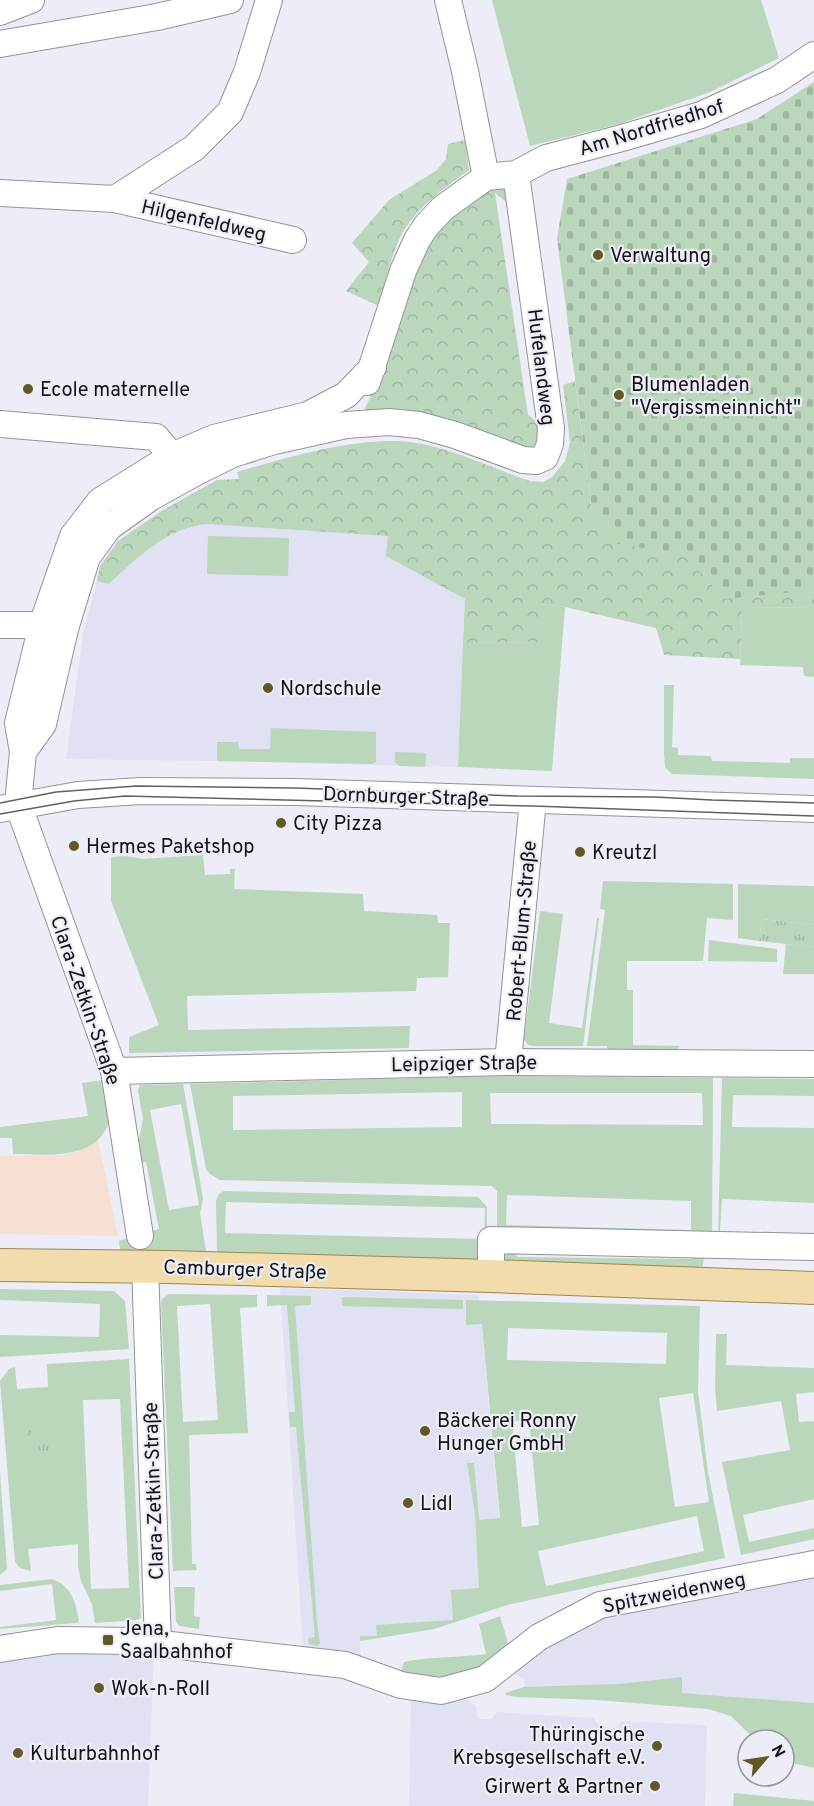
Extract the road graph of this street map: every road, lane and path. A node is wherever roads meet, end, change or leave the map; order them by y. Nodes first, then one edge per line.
1 (31, 0) edge
2 (230, 0) edge
3 (269, 0) edge
4 (448, 0) edge
5 (0, 12) edge
6 (0, 44) edge
7 (814, 55) edge
8 (516, 174) junction
9 (486, 177) junction
10 (0, 194) edge
11 (115, 199) junction
12 (292, 240) dead end
13 (373, 367) junction
14 (0, 424) edge
15 (346, 426) junction
16 (172, 456) junction
17 (0, 625) edge
18 (53, 627) junction
19 (533, 800) junction
20 (9, 807) edge
21 (814, 809) edge
22 (508, 1062) junction
23 (814, 1064) edge
24 (114, 1071) junction
25 (140, 1236) dead end
26 (714, 1245) junction
27 (814, 1247) edge
28 (0, 1265) edge
29 (145, 1266) junction
30 (491, 1276) junction
31 (709, 1285) junction
32 (814, 1288) edge
33 (814, 1564) edge
34 (158, 1643) junction
35 (0, 1649) edge

1 - 5 street
2 - 6 street
3 - 11 street, Hilgenfeldweg
4 - 9 street
7 - 8 street, Am Nordfriedhof
8 - 9 street
8 - 15 street, Hufelandweg
9 - 13 street, Hufelandweg
10 - 11 street, Hilgenfeldweg
11 - 12 street, Hilgenfeldweg
13 - 15 street, Hufelandweg
13 - 16 street, Hufelandweg
14 - 16 street
15 - 18 street, Hufelandweg
16 - 18 street, Hufelandweg
17 - 18 street
18 - 20 street, Hufelandweg
19 - 20 street, Dornburger Straße
19 - 21 street, Dornburger Straße
19 - 22 street, Robert-Blum-Straße
20 - 24 street, Clara-Zetkin-Straße
22 - 23 street, Leipziger Straße
22 - 24 street, Leipziger Straße
24 - 25 street, Clara-Zetkin-Straße
26 - 27 street
26 - 30 street
26 - 31 street
28 - 29 main road, Camburger Straße
29 - 30 main road, Camburger Straße
29 - 34 street, Clara-Zetkin-Straße
30 - 31 main road, Camburger Straße
31 - 32 main road, Camburger Straße
33 - 34 street, Spitzweidenweg
34 - 35 street, Spitzweidenweg

